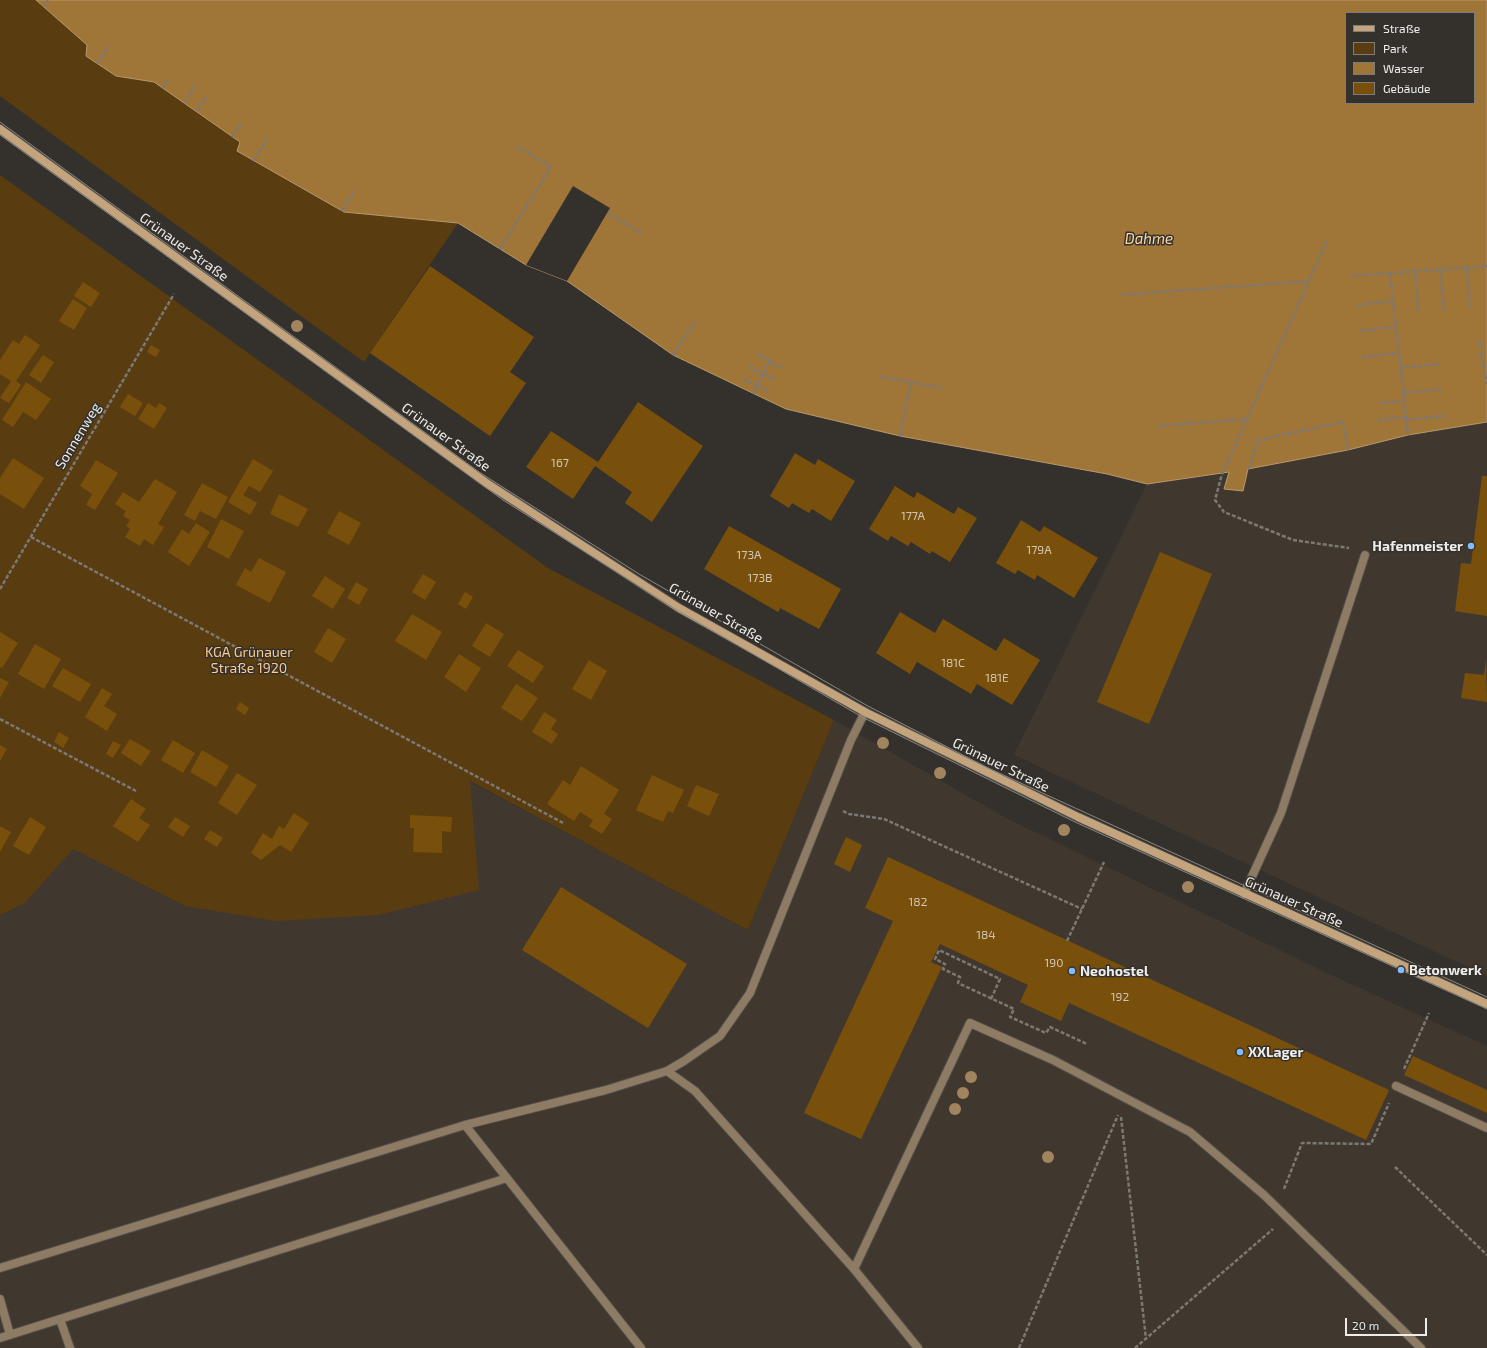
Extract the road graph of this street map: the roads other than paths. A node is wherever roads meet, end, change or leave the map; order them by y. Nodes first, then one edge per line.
1 (0, 129) edge
2 (1365, 555) road end
3 (865, 712) junction
4 (1244, 894) junction
5 (1487, 1004) edge
6 (667, 1071) junction
7 (1396, 1086) road end
8 (465, 1125) junction
9 (1487, 1128) edge
10 (507, 1178) junction
11 (0, 1268) edge
12 (854, 1269) junction
13 (0, 1299) edge
14 (60, 1319) junction
15 (10, 1335) junction
16 (0, 1338) edge
17 (70, 1348) edge
18 (641, 1348) edge
19 (918, 1348) edge
20 (1421, 1348) edge

1 - 3 main road, Grünauer Straße
2 - 4 lane
3 - 4 main road, Grünauer Straße
3 - 6 lane
4 - 5 main road, Grünauer Straße
6 - 8 lane
6 - 12 lane
7 - 9 lane
8 - 10 lane
8 - 11 lane
10 - 14 lane
10 - 18 lane
12 - 19 lane
12 - 20 lane
13 - 15 lane
14 - 15 lane
14 - 17 lane
15 - 16 lane

